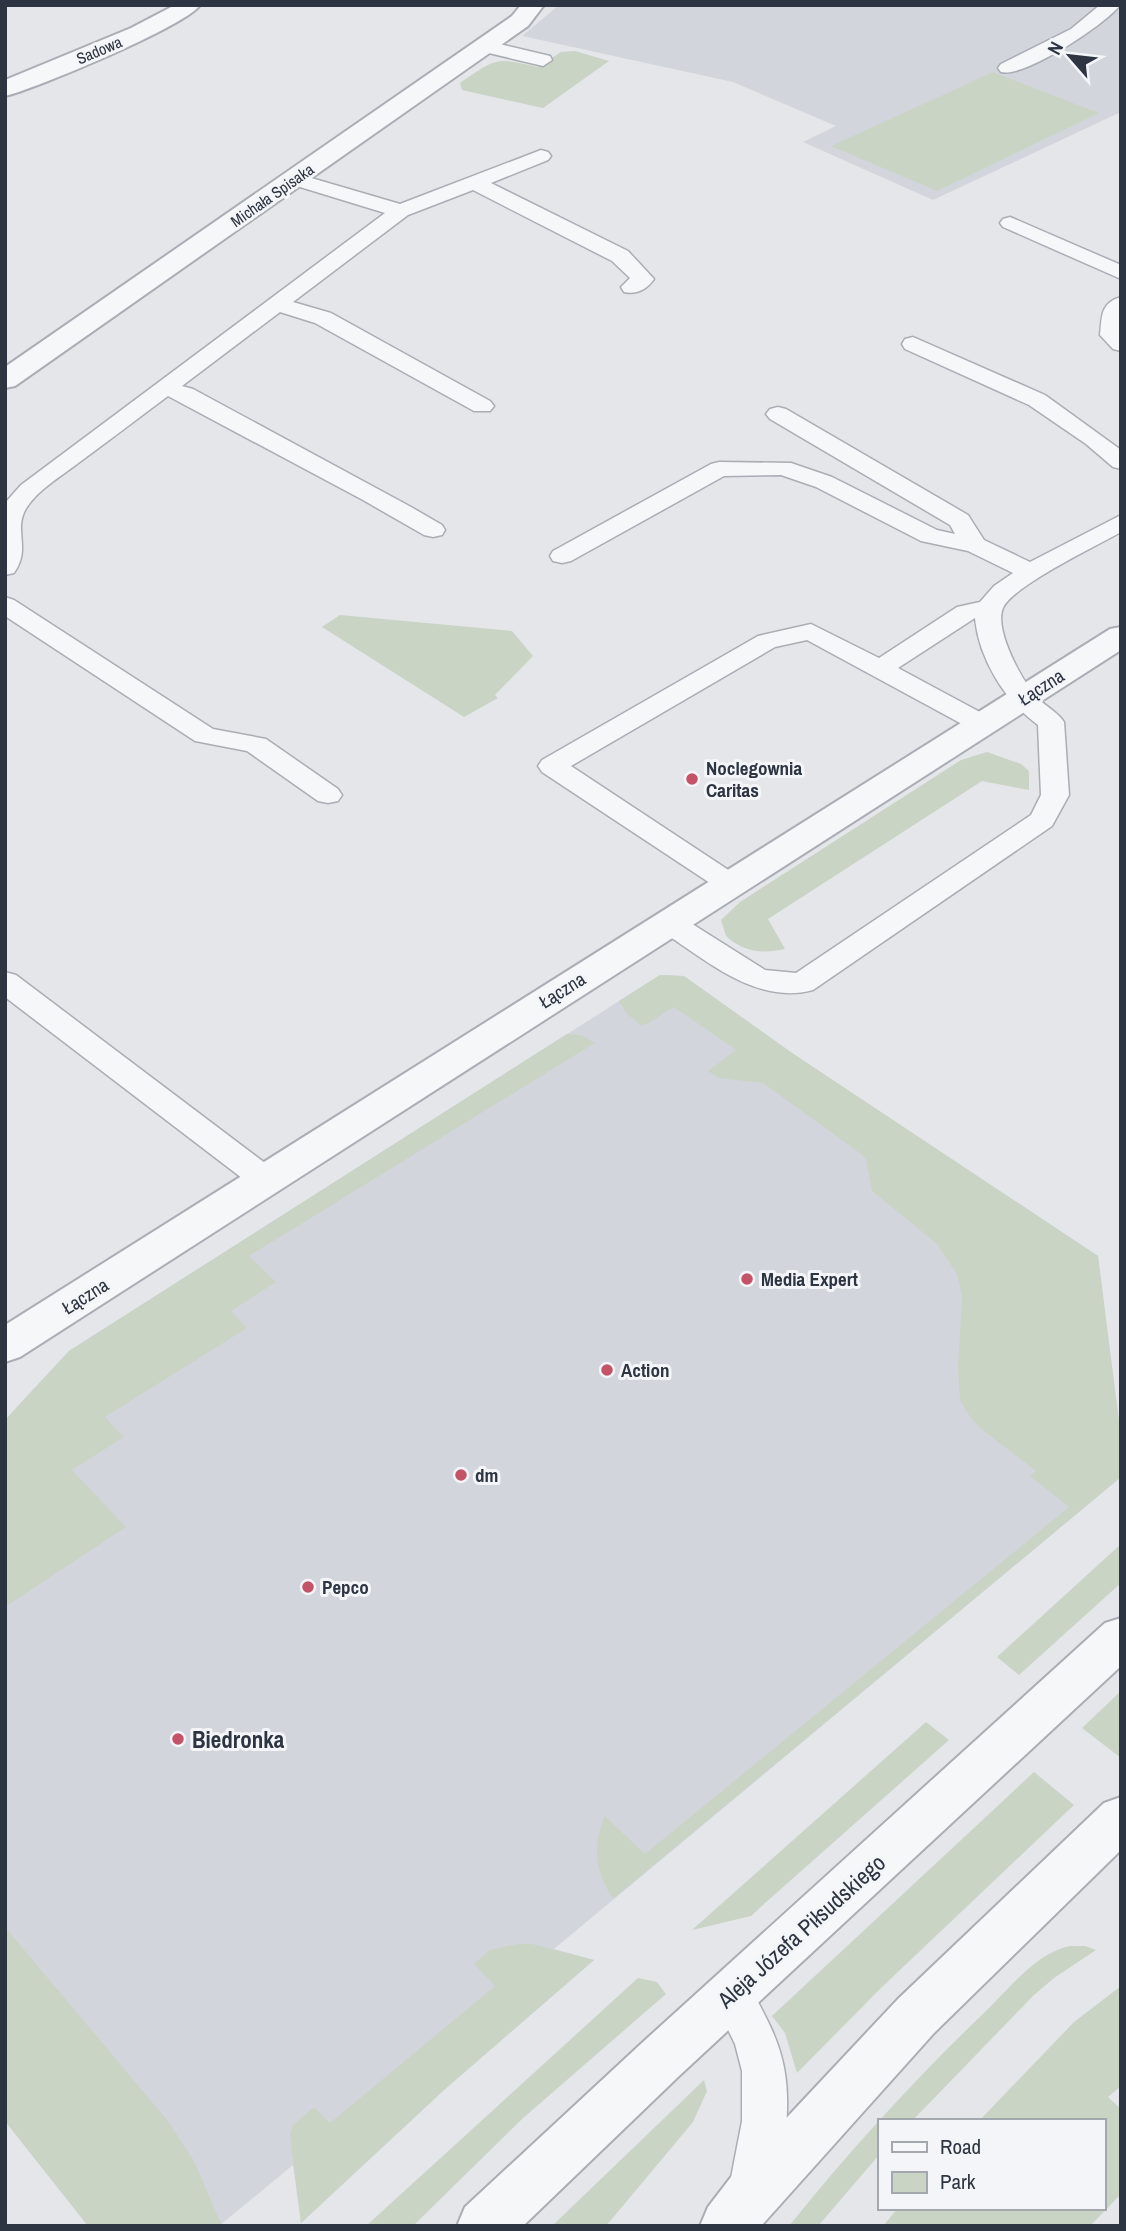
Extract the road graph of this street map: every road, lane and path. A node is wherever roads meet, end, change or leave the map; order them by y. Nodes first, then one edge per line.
1 (189, 5) edge
2 (533, 5) edge
3 (1111, 5) edge
4 (484, 46) junction
5 (543, 60) dead end
6 (1007, 68) dead end
7 (5, 89) edge
8 (541, 156) dead end
9 (294, 179) junction
10 (473, 182) junction
11 (401, 211) junction
12 (1010, 223) dead end
13 (1121, 272) edge
14 (632, 287) dead end
15 (278, 304) junction
16 (1121, 304) edge
17 (913, 344) dead end
18 (1121, 344) edge
19 (5, 380) edge
20 (166, 388) junction
21 (482, 406) dead end
22 (778, 414) dead end
23 (1121, 462) edge
24 (1121, 522) edge
25 (433, 530) dead end
26 (975, 545) junction
27 (562, 556) dead end
28 (5, 568) edge
29 (1031, 572) junction
30 (5, 605) edge
31 (989, 608) junction
32 (1121, 636) edge
33 (880, 669) junction
34 (1023, 699) junction
35 (982, 724) junction
36 (328, 795) dead end
37 (729, 883) junction
38 (668, 922) junction
39 (5, 982) edge
40 (266, 1180) junction
41 (5, 1346) edge
42 (1121, 1637) edge
43 (1121, 1818) edge
44 (732, 1995) junction
45 (738, 2211) edge
46 (484, 2226) edge

1 - 7 street, Sadowa
2 - 4 street, Michała Spisaka
3 - 6 lane
4 - 5 lane
4 - 9 street, Michała Spisaka
8 - 10 lane
9 - 11 lane
9 - 19 street, Michała Spisaka
10 - 11 lane
10 - 14 lane
11 - 15 lane
12 - 13 lane
15 - 20 lane
15 - 21 lane
16 - 18 lane
17 - 23 lane
20 - 25 lane
20 - 28 lane
22 - 26 lane
24 - 29 lane
26 - 27 lane
26 - 29 lane
29 - 31 lane
30 - 36 lane
31 - 33 lane
31 - 34 lane
32 - 34 street, Łączna
33 - 35 lane
33 - 37 lane
34 - 35 street, Łączna
34 - 38 lane
35 - 37 street, Łączna
37 - 38 street, Łączna
38 - 40 street, Łączna
39 - 40 lane
40 - 41 street, Łączna
42 - 44 street, Aleja Józefa Piłsudskiego
43 - 45 street
44 - 45 lane
44 - 46 street, Aleja Józefa Piłsudskiego

